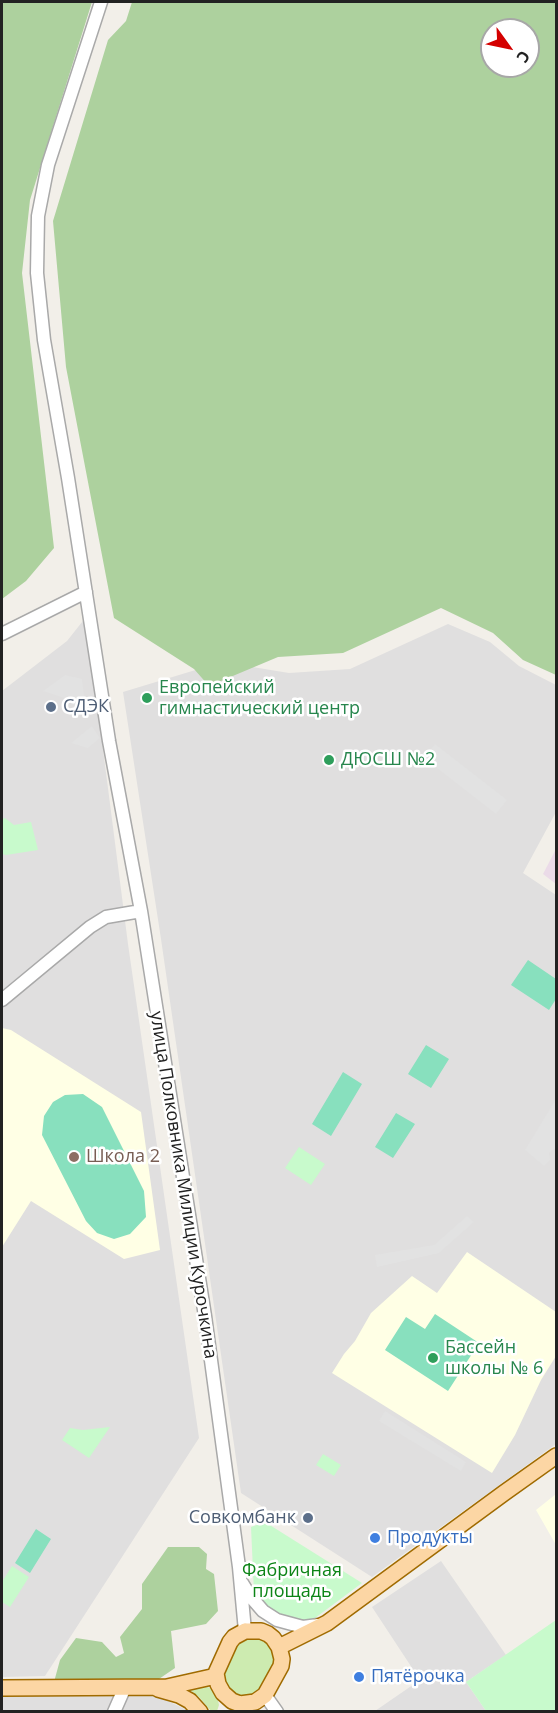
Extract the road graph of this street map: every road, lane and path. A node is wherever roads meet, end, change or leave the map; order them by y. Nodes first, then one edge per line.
1 (101, 2) edge
2 (86, 592) junction
3 (2, 634) edge
4 (141, 911) junction
5 (2, 1000) edge
6 (556, 1456) edge
7 (241, 1582) junction
8 (327, 1623) junction
9 (245, 1631) junction
10 (279, 1647) junction
11 (216, 1676) junction
12 (125, 1687) junction
13 (150, 1687) junction
14 (2, 1688) edge
15 (265, 1695) junction
16 (239, 1708) edge
17 (114, 1712) edge
18 (200, 1712) edge
19 (277, 1712) edge

1 - 2 street, улица Полковника Милиции Курочкина
2 - 3 street
2 - 4 street, улица Полковника Милиции Курочкина
4 - 5 street
4 - 7 street, улица Полковника Милиции Курочкина
6 - 8 main road
7 - 8 street
7 - 9 street, улица Полковника Милиции Курочкина
8 - 10 main road
9 - 10 main road
9 - 11 main road
10 - 15 main road
11 - 13 main road
11 - 16 main road
12 - 13 main road
12 - 14 main road
12 - 17 street
13 - 18 main road
15 - 16 main road
15 - 19 street

